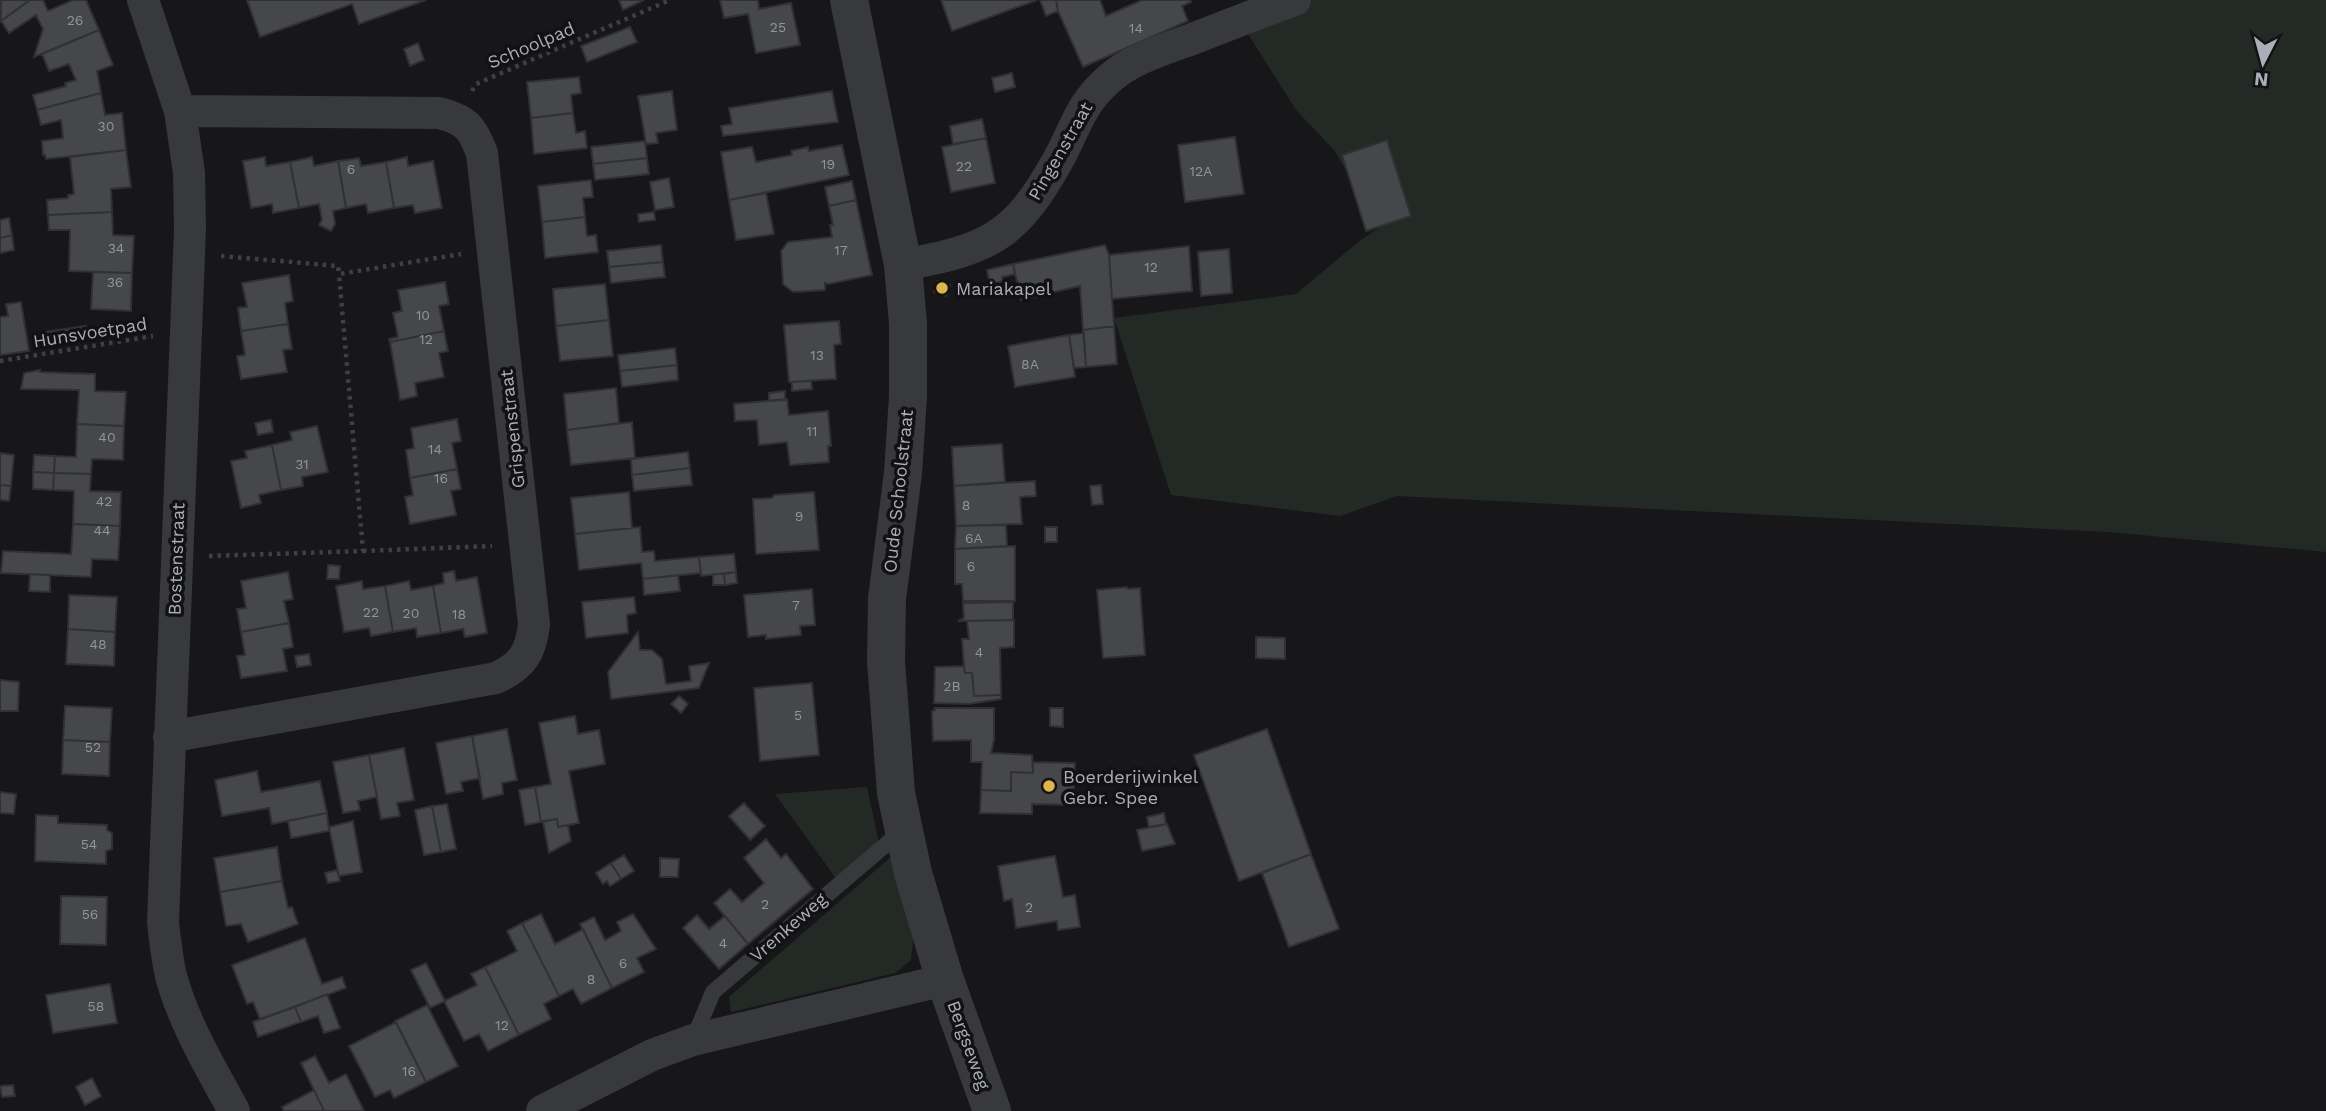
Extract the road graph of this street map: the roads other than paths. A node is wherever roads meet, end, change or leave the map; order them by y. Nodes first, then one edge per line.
1 (142, 0) edge
2 (849, 0) edge
3 (1295, 0) edge
4 (180, 111) junction
5 (903, 265) junction
6 (169, 737) junction
7 (903, 830) junction
8 (945, 980) junction
9 (693, 1040) junction
10 (234, 1111) edge
11 (542, 1111) edge
12 (992, 1111) edge

1 - 4 street, Bostenstraat
2 - 5 street, Oude Schoolstraat
3 - 5 street, Pingenstraat
4 - 6 street, Bostenstraat
4 - 6 street, Grispenstraat
5 - 7 street, Oude Schoolstraat
6 - 10 street, Bostenstraat
7 - 8 street, Oude Schoolstraat
7 - 9 lane, Vrenkeweg
8 - 9 street
8 - 12 street, Bergseweg
9 - 11 street

